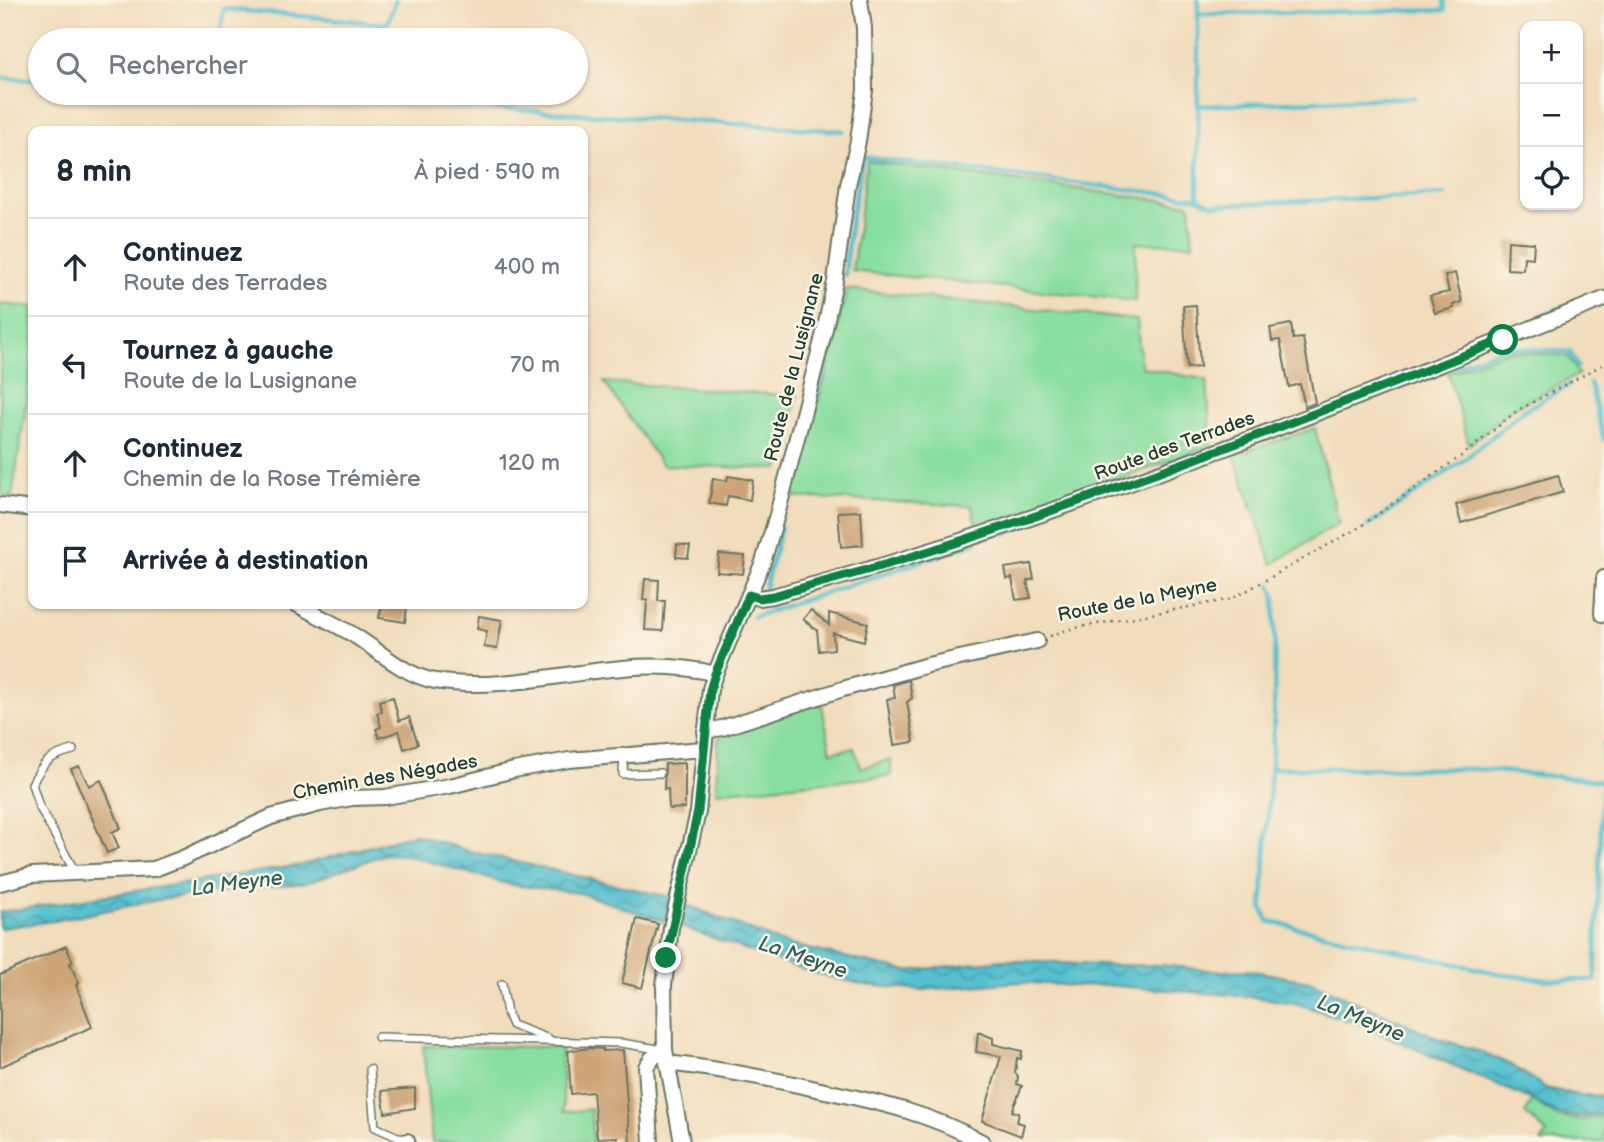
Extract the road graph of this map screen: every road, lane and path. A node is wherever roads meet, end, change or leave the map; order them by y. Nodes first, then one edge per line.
1 (860, 0) edge
2 (1604, 299) edge
3 (1604, 364) edge
4 (0, 505) edge
5 (28, 508) edge
6 (1604, 578) edge
7 (749, 595) junction
8 (305, 609) edge
9 (1602, 614) edge
10 (1037, 640) joint
11 (715, 674) junction
12 (705, 731) junction
13 (703, 749) junction
14 (73, 750) dead end
15 (625, 754) junction
16 (660, 773) dead end
17 (75, 872) junction
18 (0, 883) edge
19 (502, 984) dead end
20 (378, 1037) dead end
21 (553, 1041) junction
22 (666, 1056) junction
23 (370, 1069) dead end
24 (407, 1142) edge
25 (651, 1142) edge
26 (682, 1142) edge
27 (982, 1142) edge

1 - 7 street, Route de la Lusignane
2 - 7 street, Route des Terrades
3 - 10 path, Route de la Meyne
4 - 5 street
6 - 9 street
7 - 11 street, Route de la Lusignane
8 - 11 street
10 - 12 street, Route de la Meyne
11 - 12 street, Route de la Lusignane
12 - 13 street, Route de la Lusignane
13 - 15 street, Chemin des Négades
13 - 22 street, Route de la Lusignane
14 - 17 lane
15 - 16 lane
15 - 17 street, Chemin des Négades
17 - 18 street, Chemin des Négades
19 - 21 lane
20 - 21 lane
21 - 22 lane
22 - 25 street
22 - 26 street, Route de la Lusignane
22 - 27 street
23 - 24 lane

